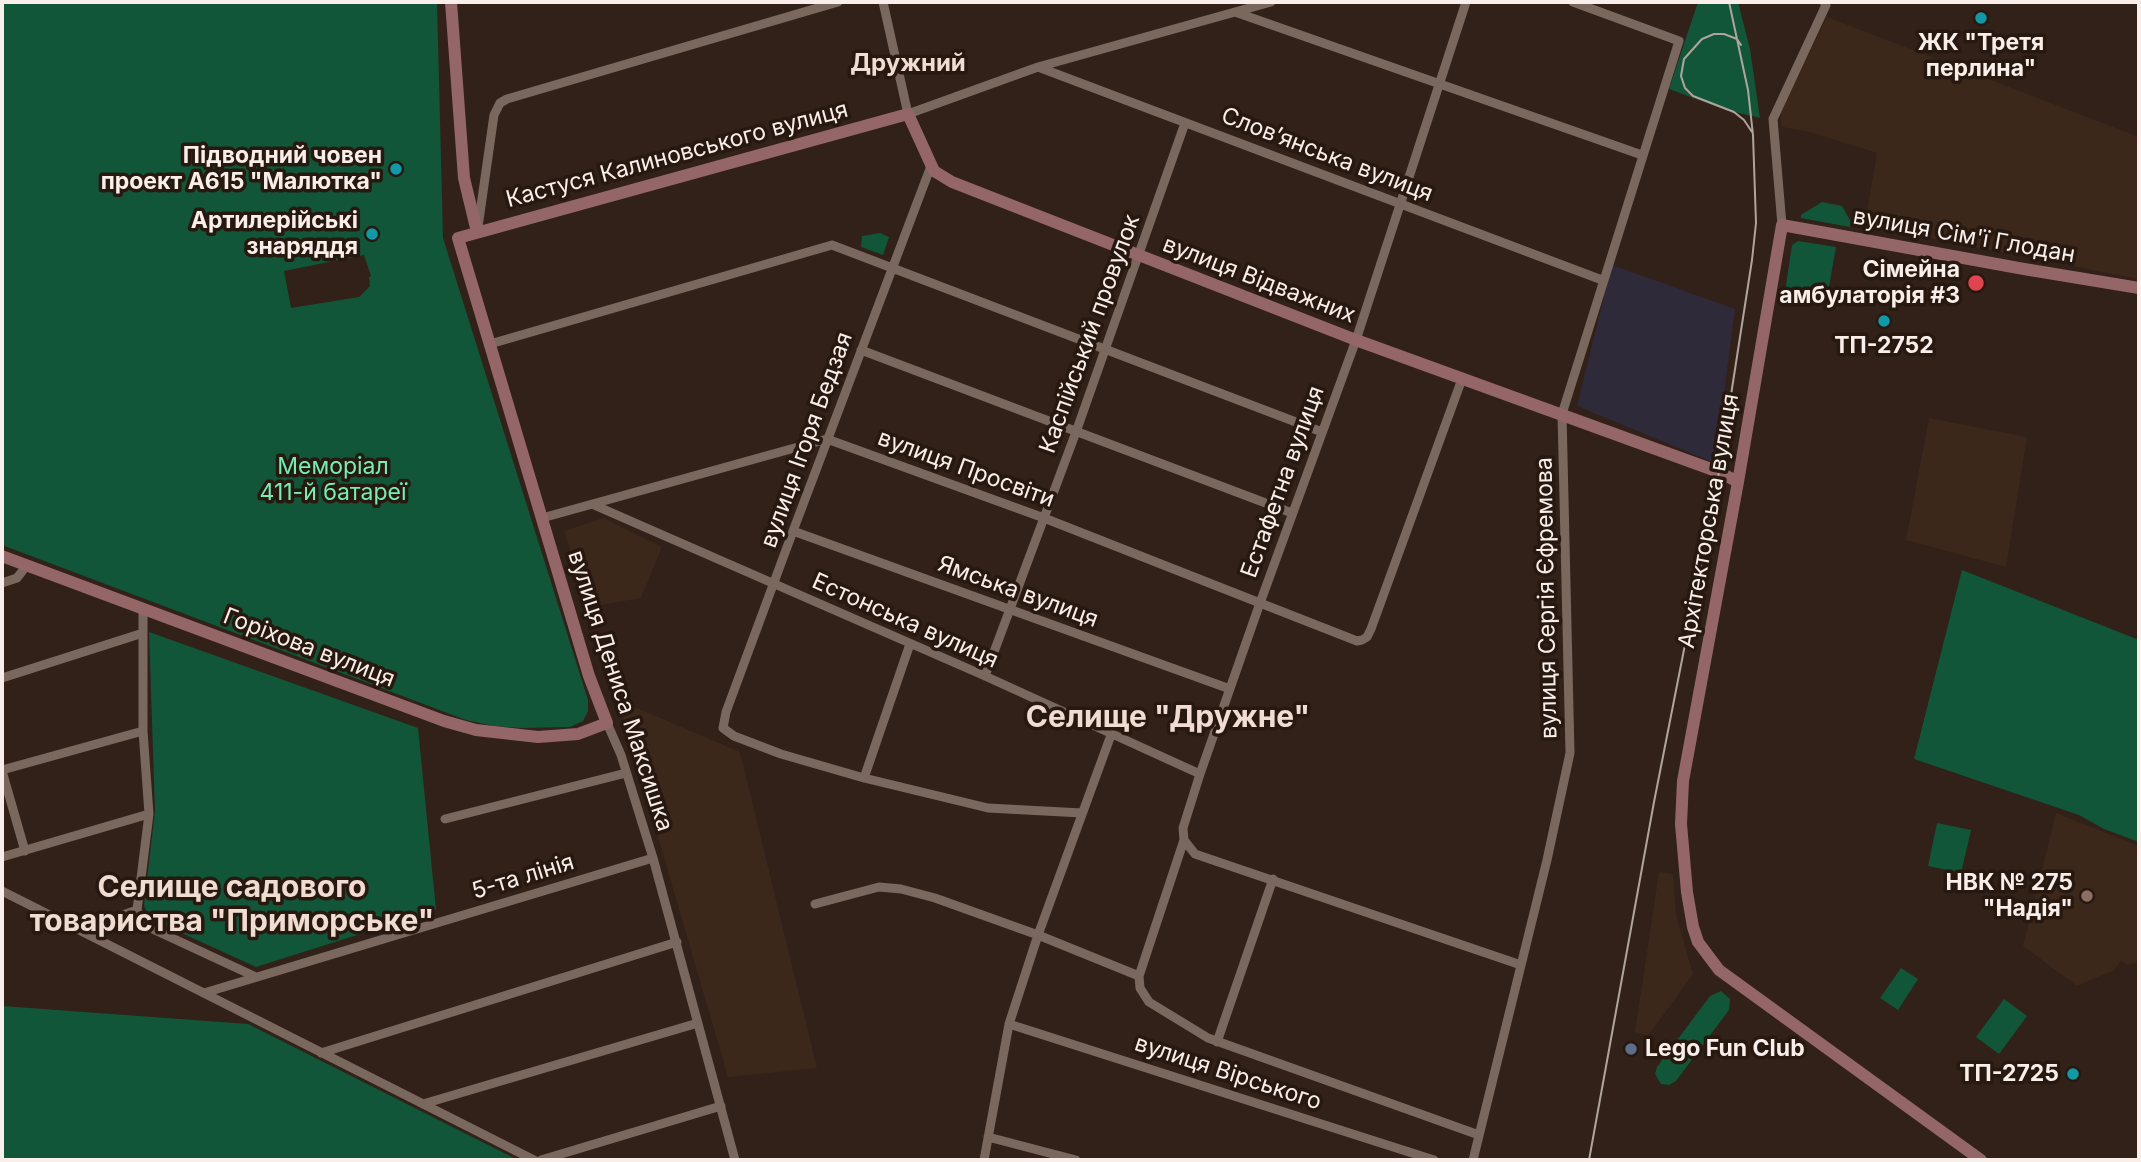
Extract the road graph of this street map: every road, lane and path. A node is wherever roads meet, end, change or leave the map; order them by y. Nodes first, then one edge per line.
1 (451, 2) edge
2 (838, 2) edge
3 (883, 2) edge
4 (1271, 2) edge
5 (1466, 2) edge
6 (1573, 2) edge
7 (1824, 2) edge
8 (1235, 12) junction
9 (1038, 67) junction
10 (1439, 84) junction
11 (908, 114) junction
12 (1185, 123) junction
13 (1642, 155) junction
14 (931, 166) junction
15 (1401, 204) junction
16 (1782, 225) junction
17 (477, 232) junction
18 (458, 238) joint
19 (1139, 257) junction
20 (892, 266) junction
21 (1602, 280) junction
22 (2139, 288) edge
23 (1356, 340) junction
24 (490, 344) junction
25 (861, 350) junction
26 (1106, 350) junction
27 (1462, 379) junction
28 (1562, 414) junction
29 (1076, 432) junction
30 (1322, 432) junction
31 (827, 439) junction
32 (1738, 482) junction
33 (594, 505) junction
34 (1292, 513) junction
35 (542, 518) junction
36 (1044, 518) junction
37 (793, 531) junction
38 (2, 556) edge
39 (27, 565) junction
40 (2, 583) edge
41 (774, 585) junction
42 (1260, 603) junction
43 (143, 608) junction
44 (1011, 609) junction
45 (143, 633) junction
46 (910, 644) junction
47 (985, 676) junction
48 (2, 678) edge
49 (1230, 689) junction
50 (607, 723) junction
51 (144, 731) junction
52 (1111, 735) junction
53 (2, 770) edge
54 (626, 773) junction
55 (1200, 774) junction
56 (864, 778) junction
57 (1082, 813) junction
58 (149, 814) junction
59 (445, 819) dead end
60 (1184, 840) junction
61 (25, 850) junction
62 (2, 857) edge
63 (653, 858) junction
64 (1273, 879) junction
65 (2, 891) edge
66 (815, 904) dead end
67 (137, 910) junction
68 (80, 930) junction
69 (1038, 935) junction
70 (677, 943) junction
71 (1521, 965) junction
72 (1139, 976) junction
73 (256, 977) junction
74 (204, 993) junction
75 (698, 1023) junction
76 (1009, 1024) junction
77 (1217, 1042) junction
78 (321, 1053) junction
79 (423, 1104) junction
80 (720, 1106) junction
81 (1479, 1135) junction
82 (988, 1137) junction
83 (534, 1160) edge
84 (541, 1160) edge
85 (735, 1160) edge
86 (984, 1160) edge
87 (1076, 1160) edge
88 (1434, 1160) edge
89 (1474, 1160) edge
90 (1981, 1160) edge

1 - 17 street
2 - 17 street
3 - 11 street
4 - 8 street
5 - 10 street, Естафетна вулиця
6 - 13 street, вулиця Сергія Єфремова
7 - 16 street
8 - 9 street
8 - 10 street
9 - 11 street
9 - 12 street, Словʼянська вулиця
10 - 13 street
10 - 15 street, Естафетна вулиця
11 - 14 street
11 - 17 street, Кастуся Калиновського вулиця
12 - 15 street, Словʼянська вулиця
12 - 19 street, Каспійський провулок
13 - 21 street, вулиця Сергія Єфремова
14 - 19 street, вулиця Відважних
14 - 20 street, вулиця Ігоря Бедзая
15 - 21 street, Словʼянська вулиця
15 - 23 street, Естафетна вулиця
16 - 22 street, вулиця Сім'ї Глодан
16 - 32 street, Архітекторська вулиця
17 - 18 street, Кастуся Калиновського вулиця
18 - 24 street, вулиця Дениса Максишка
19 - 23 street, вулиця Відважних
19 - 26 street, Каспійський провулок
20 - 24 street
20 - 25 street, вулиця Ігоря Бедзая
20 - 26 street
21 - 28 street, вулиця Сергія Єфремова
23 - 27 street, вулиця Відважних
23 - 30 street, Естафетна вулиця
24 - 35 street, вулиця Дениса Максишка
25 - 29 street
25 - 31 street, вулиця Ігоря Бедзая
26 - 29 street, Каспійський провулок
26 - 30 street
27 - 28 street, вулиця Відважних
27 - 42 street, вулиця Просвіти
28 - 32 street, вулиця Відважних
28 - 71 street, вулиця Сергія Єфремова
29 - 34 street
29 - 36 street, Каспійський провулок
30 - 34 street, Естафетна вулиця
31 - 33 street
31 - 36 street, вулиця Просвіти
31 - 37 street, вулиця Ігоря Бедзая
32 - 90 street, Архітекторська вулиця
33 - 35 street
33 - 41 street, Естонська вулиця
34 - 42 street, Естафетна вулиця
35 - 50 street, вулиця Дениса Максишка
36 - 42 street, вулиця Просвіти
36 - 44 street, Каспійський провулок
37 - 41 street, вулиця Ігоря Бедзая
37 - 44 street, Ямська вулиця
38 - 39 street, Горіхова вулиця
39 - 40 street
39 - 43 street, Горіхова вулиця
41 - 46 street, Естонська вулиця
41 - 56 street, вулиця Ігоря Бедзая
42 - 49 street, Естафетна вулиця
43 - 45 street
43 - 50 street, Горіхова вулиця
44 - 47 street, Каспійський провулок
44 - 49 street, Ямська вулиця
45 - 48 street
45 - 51 street
46 - 47 street, Естонська вулиця
46 - 56 street
47 - 52 street, Естонська вулиця
49 - 55 street, Естафетна вулиця
50 - 54 street, вулиця Дениса Максишка
51 - 53 street
51 - 58 street
52 - 55 street, Естонська вулиця
52 - 57 street
53 - 61 street
54 - 59 street
54 - 63 street, вулиця Дениса Максишка
55 - 60 street, Естафетна вулиця
56 - 57 street
57 - 69 street
58 - 61 street
58 - 67 street
60 - 64 street
60 - 72 street, Естафетна вулиця
61 - 62 street
63 - 70 street, вулиця Дениса Максишка
63 - 73 street, 5-та лінія
64 - 71 street
64 - 77 street
65 - 68 street
66 - 69 street
67 - 68 street
67 - 73 street
68 - 74 street
69 - 72 street
69 - 76 street
70 - 75 street, вулиця Дениса Максишка
70 - 78 street
71 - 81 street, вулиця Сергія Єфремова
72 - 77 street
73 - 74 street, 5-та лінія
74 - 78 street
75 - 79 street
75 - 80 street, вулиця Дениса Максишка
76 - 82 street
76 - 88 street, вулиця Вірського
77 - 81 street
78 - 79 street
79 - 83 street
80 - 84 street
80 - 85 street, вулиця Дениса Максишка
81 - 89 street, вулиця Сергія Єфремова
82 - 86 street
82 - 87 street

